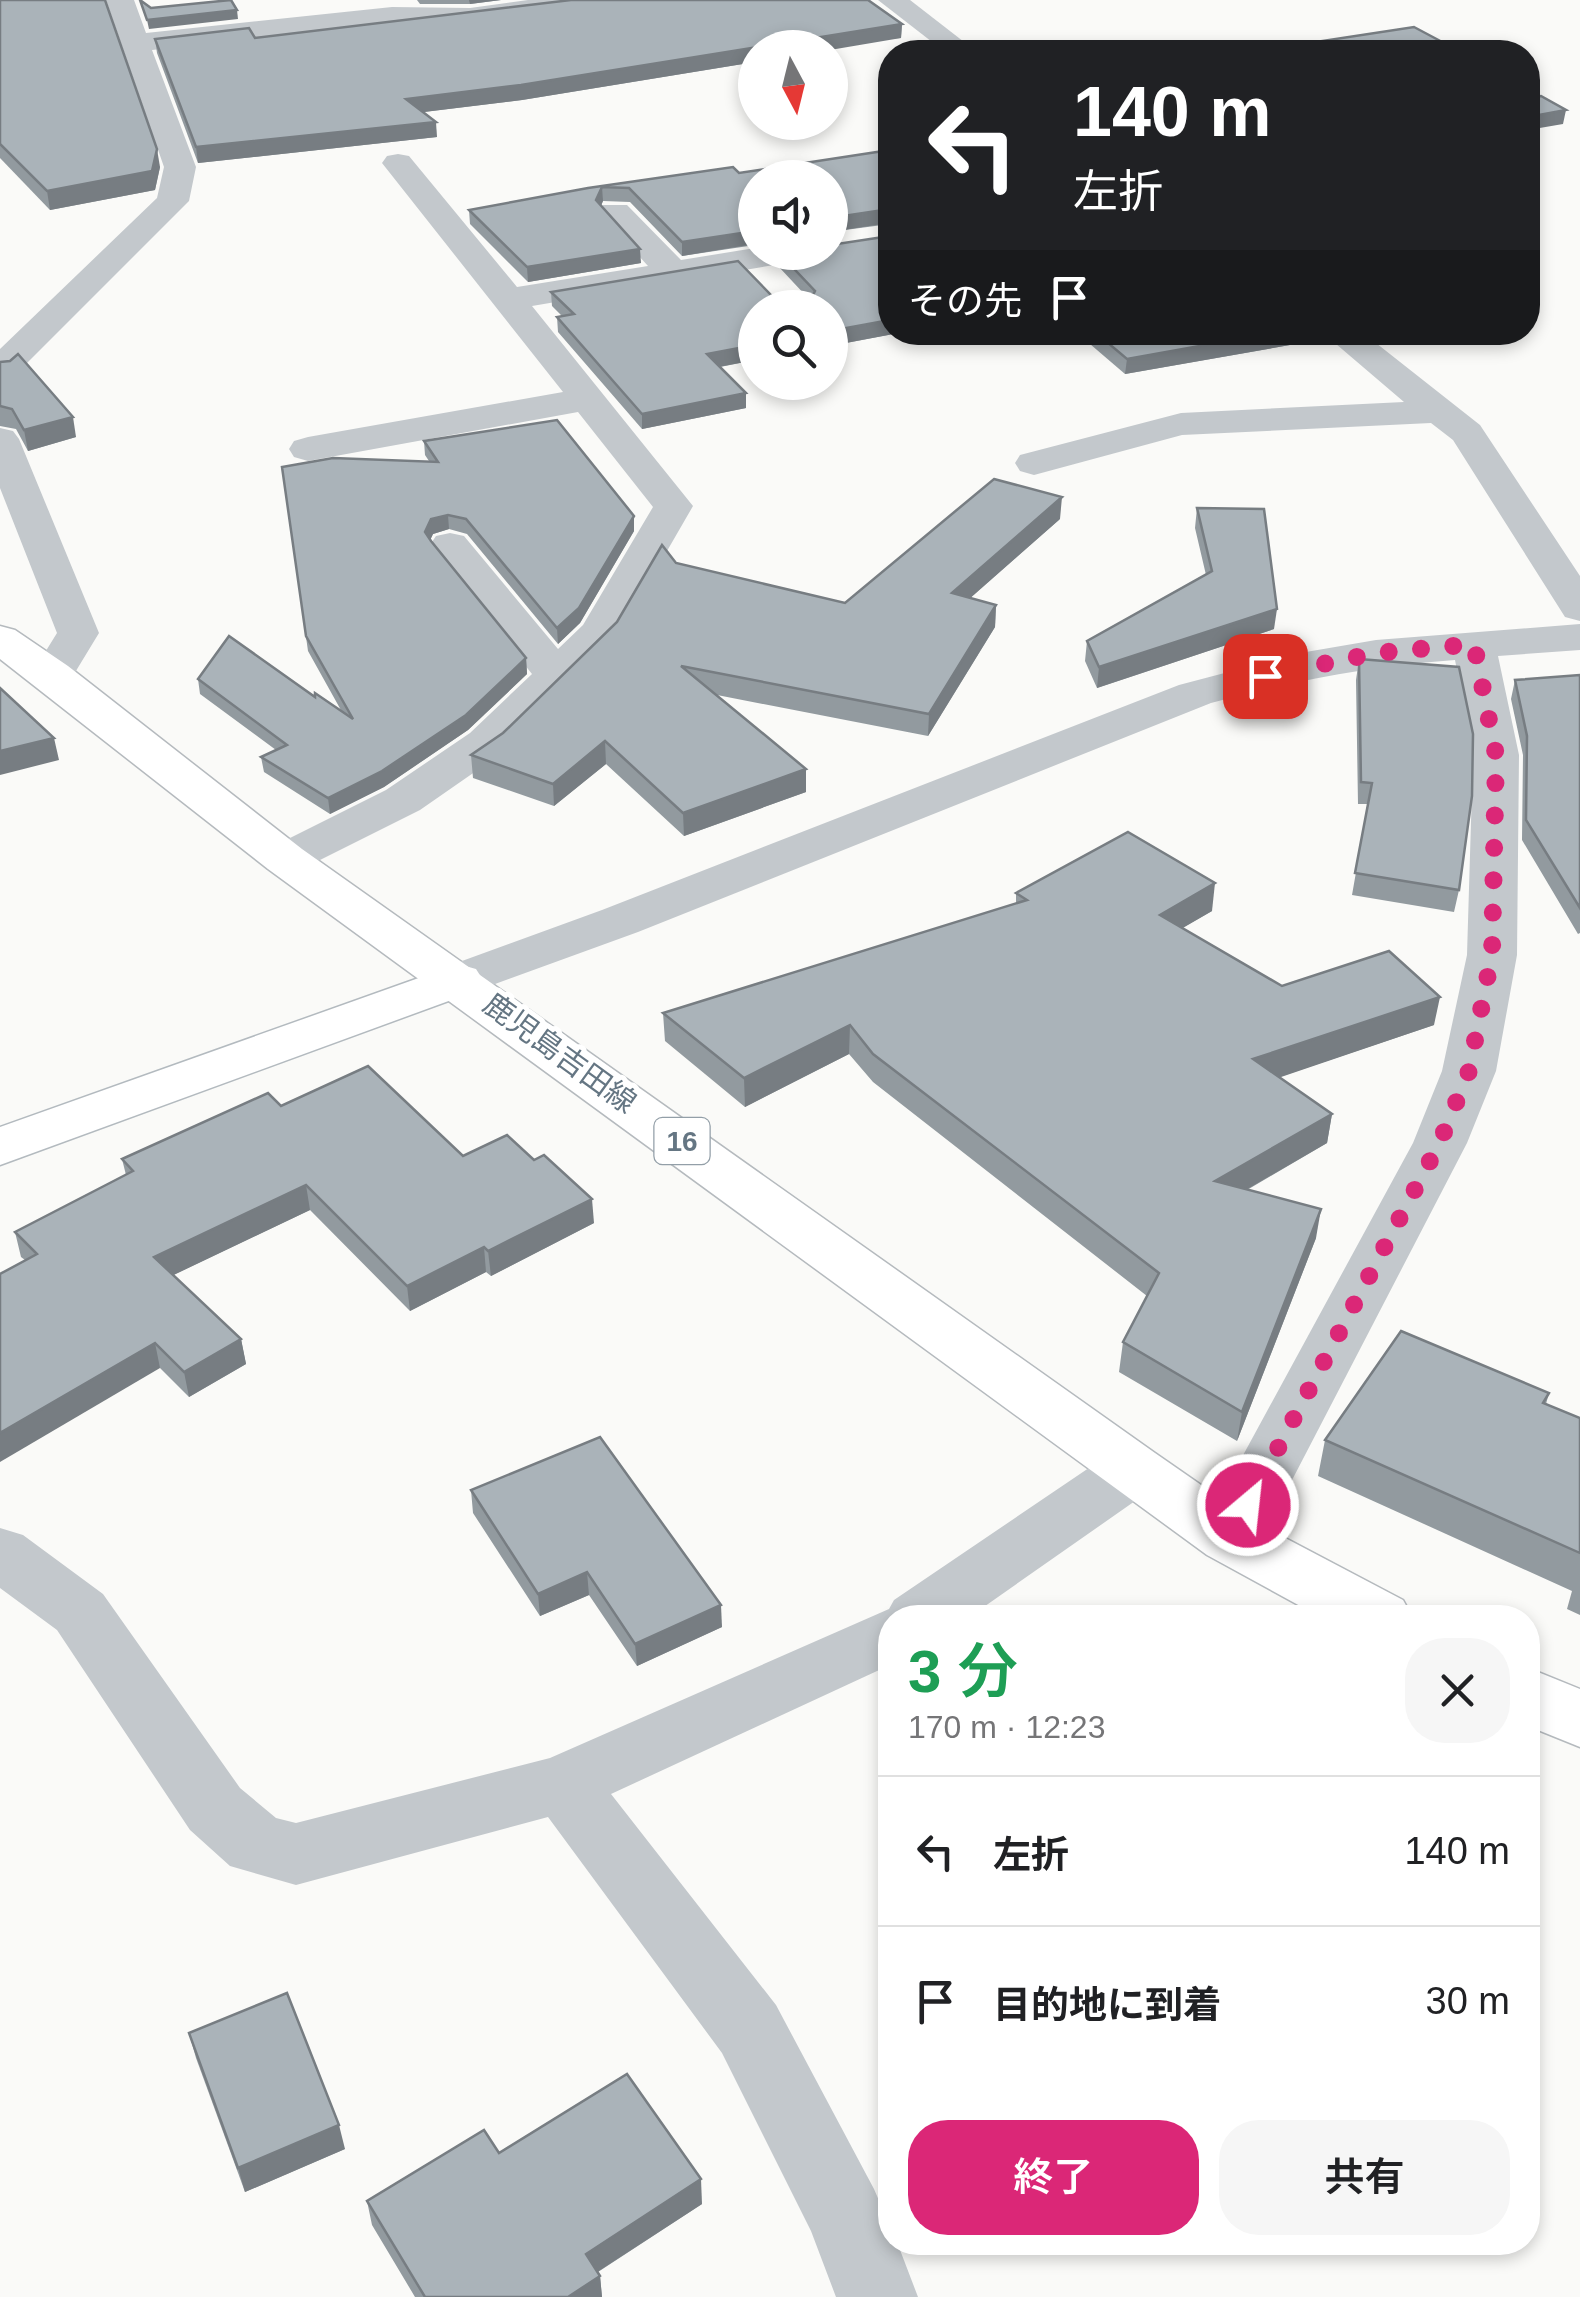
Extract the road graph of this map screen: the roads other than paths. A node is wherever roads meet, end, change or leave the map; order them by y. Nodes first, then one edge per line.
1 (120, 0) edge
2 (591, 0) edge
3 (892, 0) edge
4 (947, 40) edge
5 (133, 43) junction
6 (398, 163) dead end
7 (615, 212) edge
8 (738, 267) edge
9 (672, 272) junction
10 (508, 299) junction
11 (1357, 345) edge
12 (0, 369) edge
13 (588, 399) junction
14 (1441, 410) junction
15 (0, 439) edge
16 (308, 449) dead end
17 (1034, 462) dead end
18 (450, 546) dead end
19 (1580, 608) edge
20 (1580, 637) edge
21 (0, 639) edge
22 (1474, 644) junction
23 (555, 674) junction
24 (53, 675) junction
25 (286, 859) junction
26 (458, 980) junction
27 (0, 1147) edge
28 (1133, 1470) junction
29 (1230, 1538) junction
30 (0, 1553) edge
31 (936, 1605) edge
32 (1356, 1605) edge
33 (878, 1640) edge
34 (1540, 1701) edge
35 (1580, 1719) edge
36 (563, 1784) junction
37 (878, 2297) edge

1 - 5 street
2 - 5 street
3 - 4 street
5 - 12 street
6 - 10 street
7 - 9 street
8 - 9 street
9 - 10 street
10 - 13 street
11 - 14 street
13 - 16 street
13 - 23 street
14 - 17 street
14 - 19 street
15 - 24 street
18 - 23 street
20 - 22 street
21 - 24 main road, 鹿児島吉田線 / 16
22 - 26 street
22 - 29 street
23 - 25 street
24 - 25 main road, 鹿児島吉田線 / 16
25 - 26 main road, 鹿児島吉田線 / 16
26 - 27 main road
26 - 28 main road, 鹿児島吉田線 / 16
28 - 29 main road, 鹿児島吉田線 / 16
28 - 31 street
29 - 32 main road, 鹿児島吉田線 / 16
30 - 36 street
33 - 36 street
34 - 35 main road
36 - 37 street

